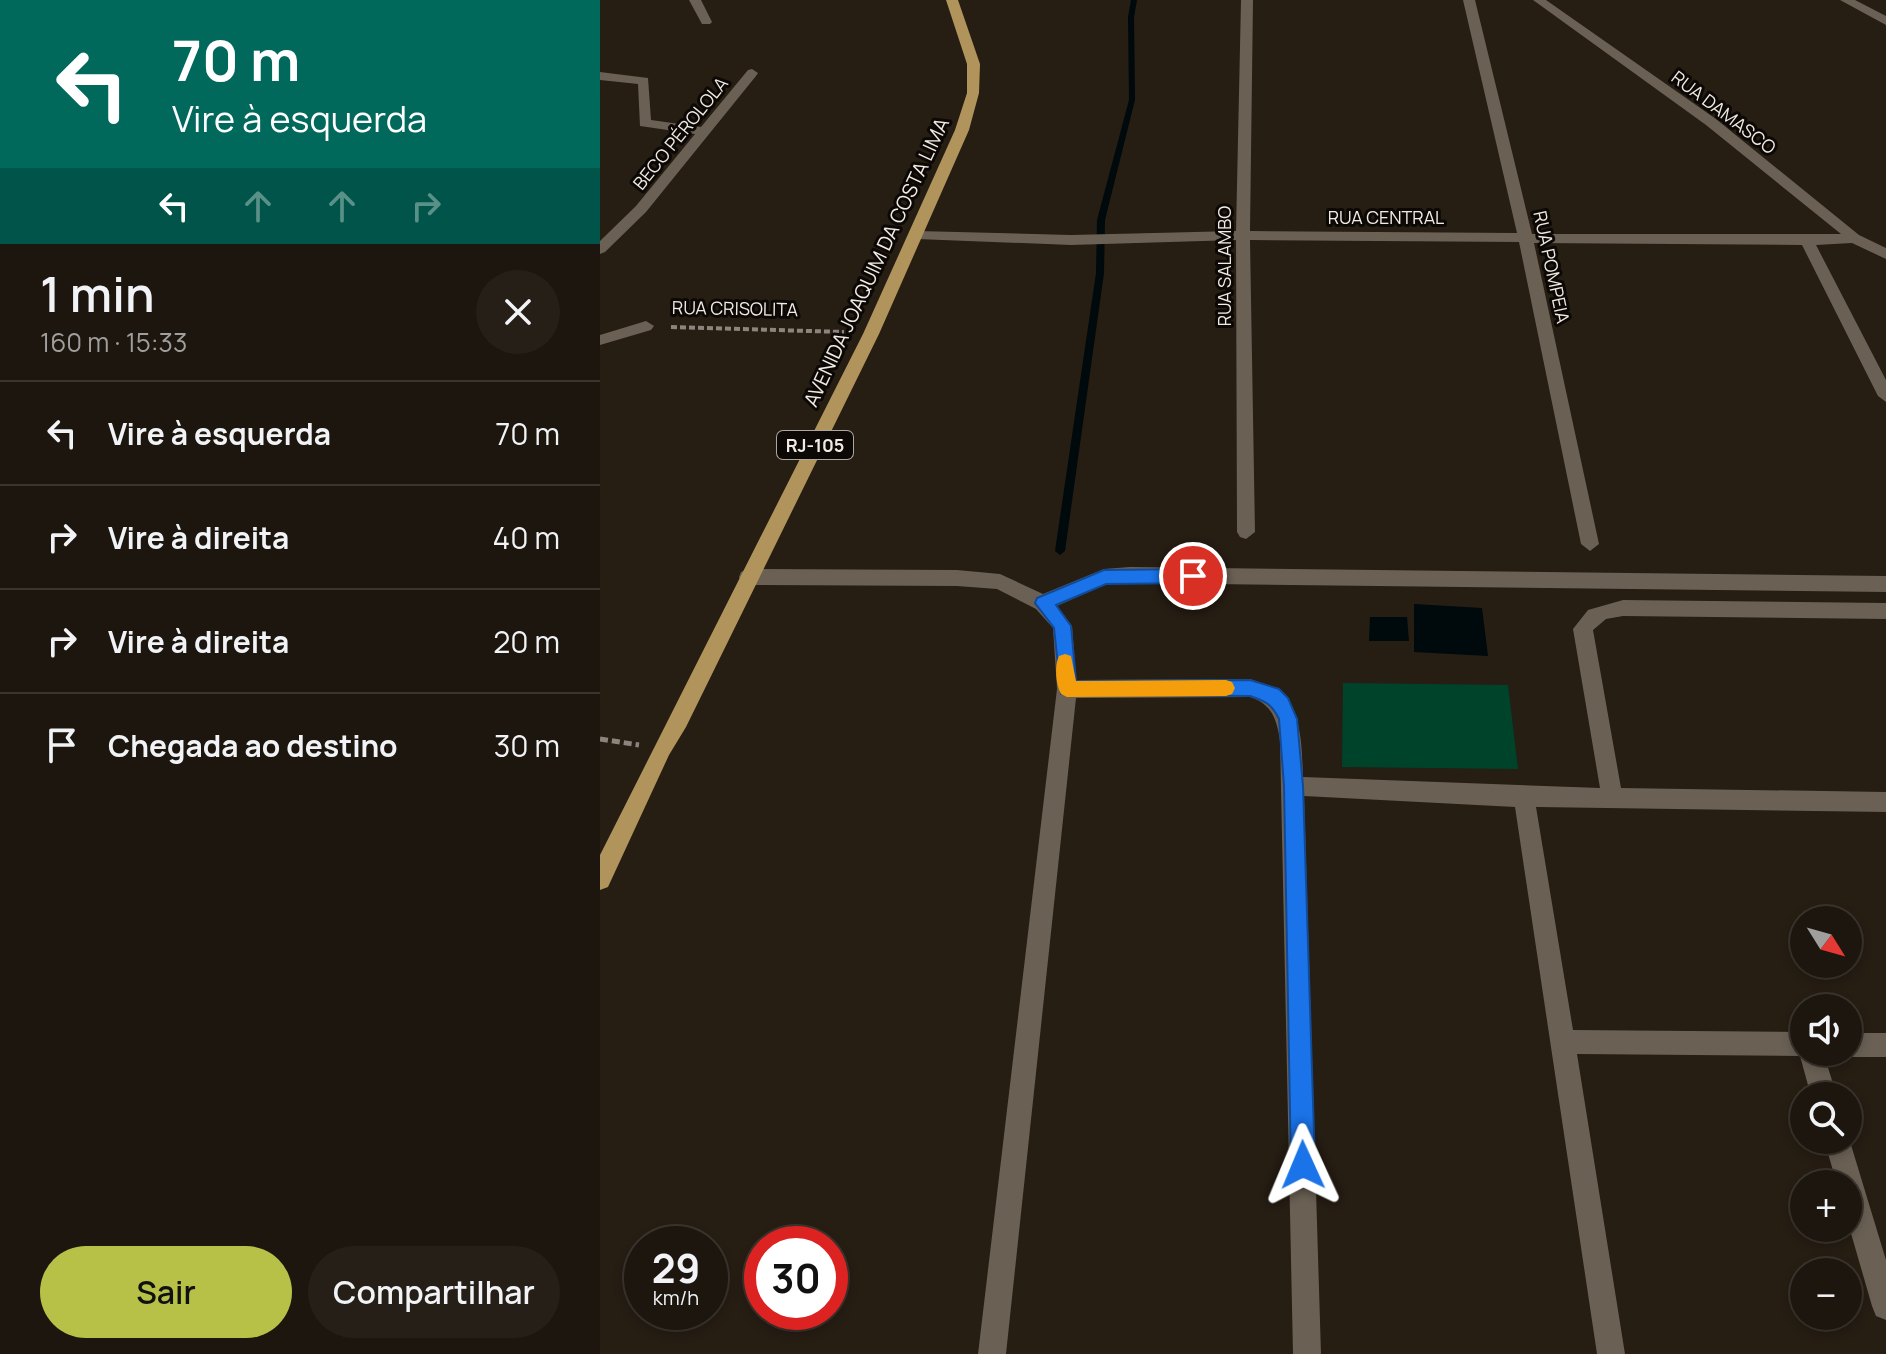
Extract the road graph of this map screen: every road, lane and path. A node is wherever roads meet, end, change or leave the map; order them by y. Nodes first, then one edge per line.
1 (695, 0) edge
2 (952, 0) edge
3 (1247, 0) edge
4 (1469, 0) edge
5 (1539, 0) edge
6 (1846, 0) edge
7 (1886, 21) edge
8 (706, 22) dead end
9 (752, 73) dead end
10 (600, 76) edge
11 (704, 131) junction
12 (917, 235) junction
13 (1243, 235) junction
14 (1525, 236) junction
15 (1854, 238) junction
16 (1807, 241) junction
17 (600, 249) edge
18 (1886, 254) edge
19 (646, 326) joint
20 (871, 334) junction
21 (600, 340) edge
22 (1886, 396) edge
23 (1246, 532) dead end
24 (1590, 544) dead end
25 (748, 577) junction
26 (1886, 584) edge
27 (1043, 603) junction
28 (1886, 611) edge
29 (1067, 689) junction
30 (600, 739) edge
31 (662, 748) junction
32 (1293, 786) junction
33 (1524, 797) junction
34 (1612, 797) junction
35 (1886, 802) edge
36 (600, 879) edge
37 (1564, 1042) junction
38 (1790, 1044) edge
39 (1862, 1045) edge
40 (1886, 1045) edge
41 (1841, 1154) edge
42 (1886, 1306) edge
43 (992, 1354) edge
44 (1307, 1354) edge
45 (1611, 1354) edge

1 - 8 street
2 - 12 main road, AVENIDA JOAQUIM DA COSTA LIMA / RJ-105
3 - 13 street, RUA SALAMBO
4 - 14 street, RUA POMPEIA
5 - 15 street, RUA DAMASCO
6 - 7 street
9 - 11 street, BECO PÉROLOLA
10 - 11 street
11 - 17 street, BECO PÉROLOLA
12 - 13 street, RUA CENTRAL
12 - 20 main road, AVENIDA JOAQUIM DA COSTA LIMA / RJ-105
13 - 14 street, RUA CENTRAL
13 - 23 street, RUA SALAMBO
14 - 16 street, RUA CENTRAL
14 - 24 street, RUA POMPEIA
15 - 16 street, RUA CENTRAL
15 - 18 street, RUA DAMASCO
16 - 22 street
19 - 20 path, RUA CRISOLITA
19 - 21 street, RUA CRISOLITA
20 - 25 main road, AVENIDA JOAQUIM DA COSTA LIMA / RJ-105
25 - 27 street
25 - 31 main road, AVENIDA JOAQUIM DA COSTA LIMA / RJ-105
26 - 27 street
27 - 29 street
28 - 34 street
29 - 32 street
29 - 43 street
30 - 31 path
31 - 36 main road, AVENIDA JOAQUIM DA COSTA LIMA / RJ-105
32 - 33 street
32 - 44 street
33 - 34 street
33 - 37 street
34 - 35 street
37 - 38 street
37 - 45 street
39 - 40 street
41 - 42 street

